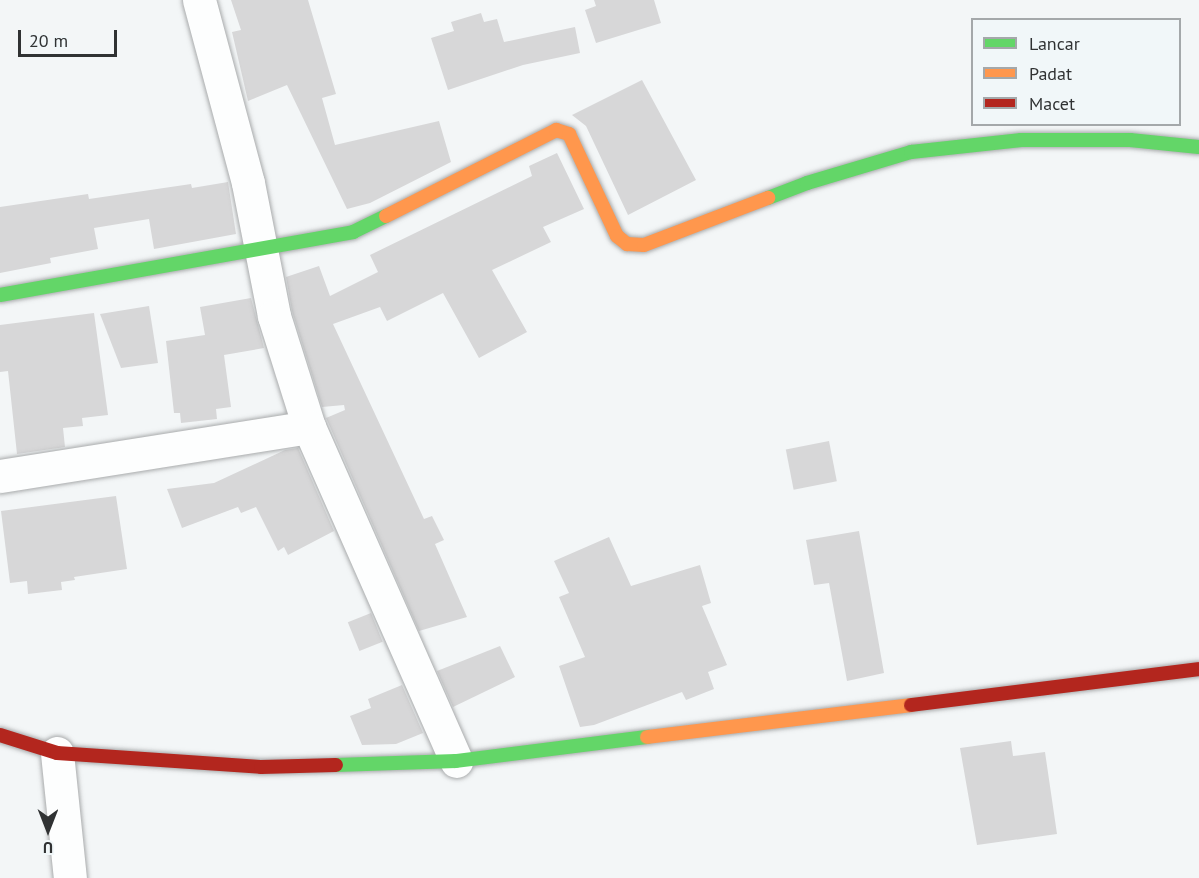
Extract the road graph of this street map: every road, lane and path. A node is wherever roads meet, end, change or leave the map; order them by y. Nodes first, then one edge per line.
1 (199, 0) edge
2 (1199, 147) edge
3 (261, 248) junction
4 (0, 295) edge
5 (309, 428) junction
6 (0, 476) edge
7 (1199, 669) edge
8 (0, 735) edge
9 (57, 753) junction
10 (456, 761) junction
11 (70, 878) edge

1 - 3 street
2 - 3 street
3 - 4 street
3 - 5 street
5 - 6 street
5 - 10 street
7 - 10 street
8 - 9 street
9 - 10 street
9 - 11 street

